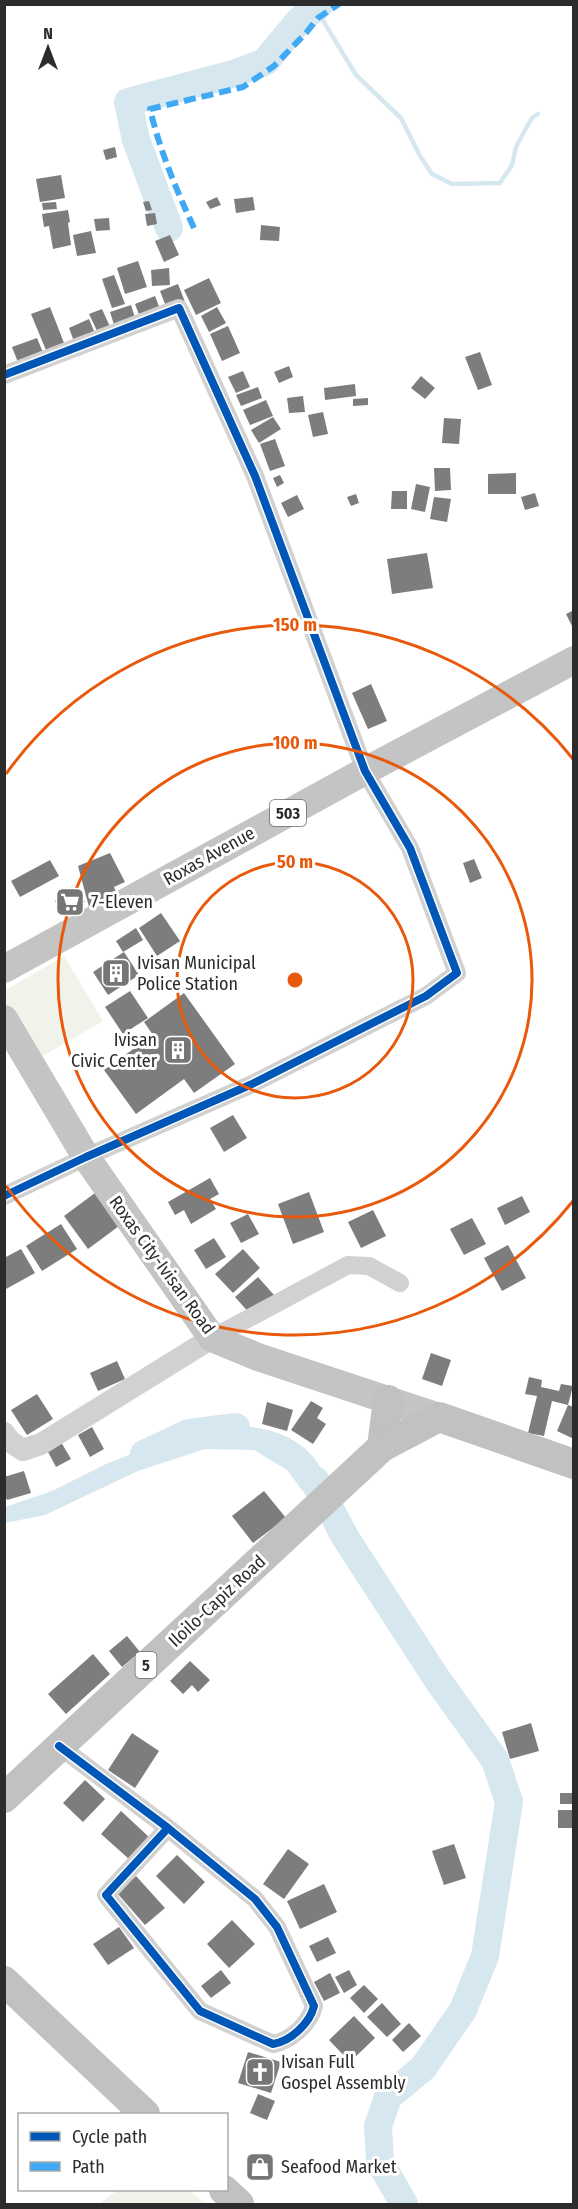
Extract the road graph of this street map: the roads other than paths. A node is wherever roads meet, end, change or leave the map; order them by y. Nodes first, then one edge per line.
1 (4, 375) edge
2 (573, 660) edge
3 (365, 771) junction
4 (4, 969) edge
5 (4, 1019) edge
6 (86, 1157) junction
7 (4, 1196) edge
8 (400, 1283) dead end
9 (212, 1338) junction
10 (388, 1400) junction
11 (439, 1417) junction
12 (4, 1433) edge
13 (382, 1447) junction
14 (573, 1464) edge
15 (59, 1746) junction
16 (4, 1798) edge
17 (168, 1828) junction
18 (4, 1981) edge
19 (143, 2113) edge
20 (225, 2191) edge
21 (239, 2205) edge

1 - 3 street
2 - 3 main road, Roxas Avenue / 503
3 - 4 main road, Roxas Avenue / 503
3 - 6 street
5 - 6 main road, Roxas City-Ivisan Road
6 - 7 street
6 - 9 main road, Roxas City-Ivisan Road
8 - 9 street
9 - 10 main road, Roxas City-Ivisan Road
9 - 12 street
10 - 11 main road, Roxas City-Ivisan Road
10 - 13 highway
11 - 13 highway, Iloilo-Capiz Road / 5
11 - 14 highway
13 - 15 highway, Iloilo-Capiz Road / 5
15 - 16 highway, Iloilo-Capiz Road / 5
15 - 17 street
17 - 17 street
18 - 19 highway
20 - 21 highway

